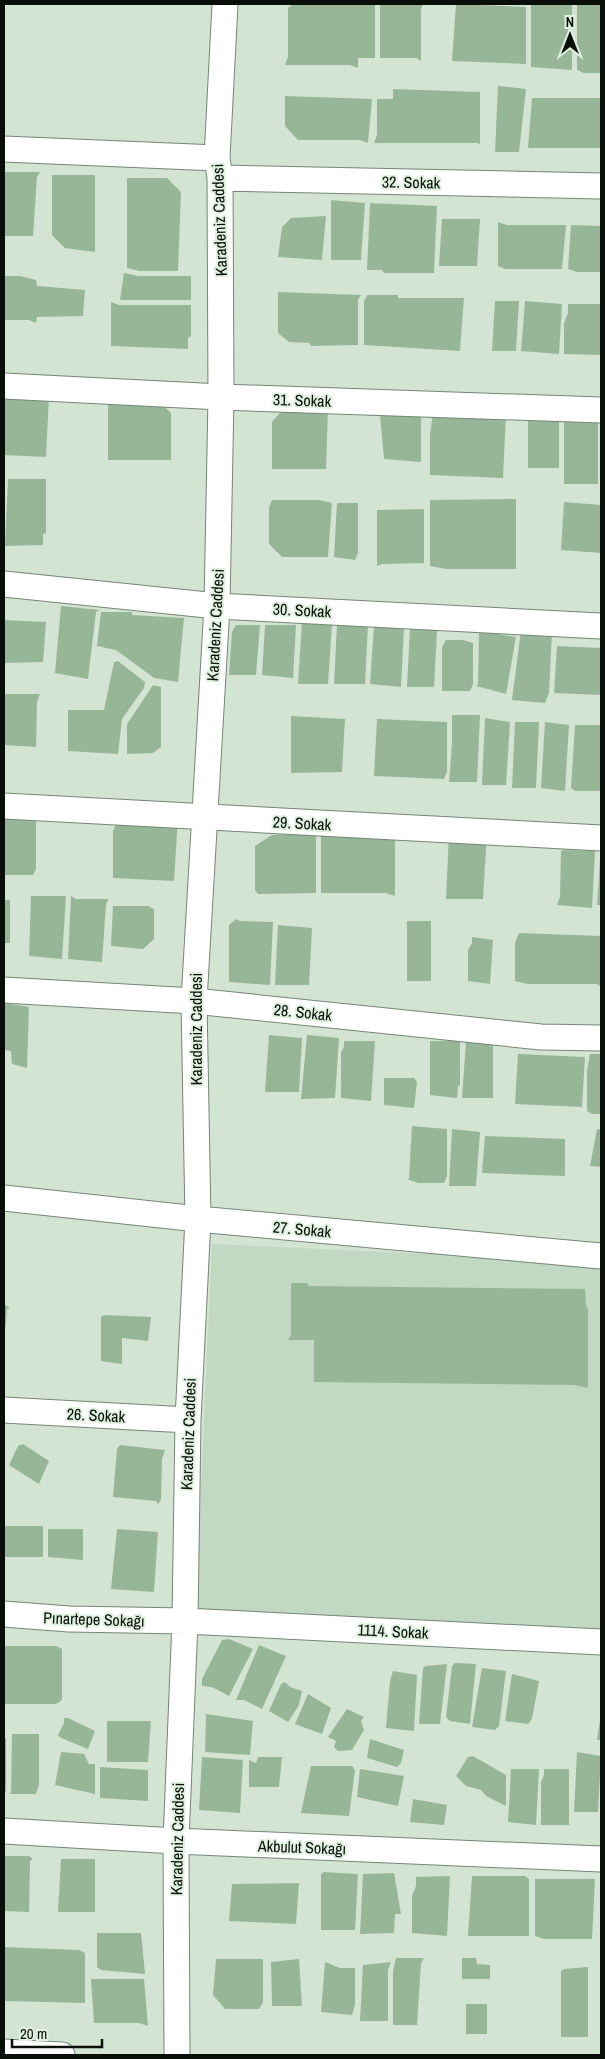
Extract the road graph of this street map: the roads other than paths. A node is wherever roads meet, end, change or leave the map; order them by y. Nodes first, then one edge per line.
1 (225, 4) edge
2 (4, 149) edge
3 (219, 168) junction
4 (601, 186) edge
5 (4, 386) edge
6 (221, 397) junction
7 (601, 410) edge
8 (4, 584) edge
9 (217, 606) junction
10 (601, 626) edge
11 (4, 806) edge
12 (204, 817) junction
13 (601, 838) edge
14 (4, 990) edge
15 (194, 1001) junction
16 (601, 1038) edge
17 (4, 1198) edge
18 (198, 1220) junction
19 (601, 1256) edge
20 (4, 1410) edge
21 (188, 1420) junction
22 (4, 1614) edge
23 (184, 1621) junction
24 (601, 1642) edge
25 (4, 1831) edge
26 (176, 1842) junction
27 (601, 1858) edge
28 (4, 2052) edge
29 (62, 2055) edge
30 (177, 2055) edge

1 - 3 street, Karadeniz Caddesi
2 - 3 street, 32. Sokak
3 - 4 street, 32. Sokak
3 - 6 street, Karadeniz Caddesi
5 - 6 street, 31. Sokak
6 - 7 street, 31. Sokak
6 - 9 street, Karadeniz Caddesi
8 - 9 street, 30. Sokak
9 - 10 street, 30. Sokak
9 - 12 street, Karadeniz Caddesi
11 - 12 street, 29. Sokak
12 - 13 street, 29. Sokak
12 - 15 street, Karadeniz Caddesi
14 - 15 street, 28. Sokak
15 - 16 street, 28. Sokak
15 - 18 street, Karadeniz Caddesi
17 - 18 street, 27. Sokak
18 - 19 street, 27. Sokak
18 - 21 street, Karadeniz Caddesi
20 - 21 street, 26. Sokak
21 - 23 street, Karadeniz Caddesi
22 - 23 street, Pınartepe Sokağı
23 - 24 street, 1114. Sokak
23 - 26 street, Karadeniz Caddesi
25 - 26 street, Akbulut Sokağı
26 - 27 street, Akbulut Sokağı
26 - 30 street, Karadeniz Caddesi
28 - 29 street

